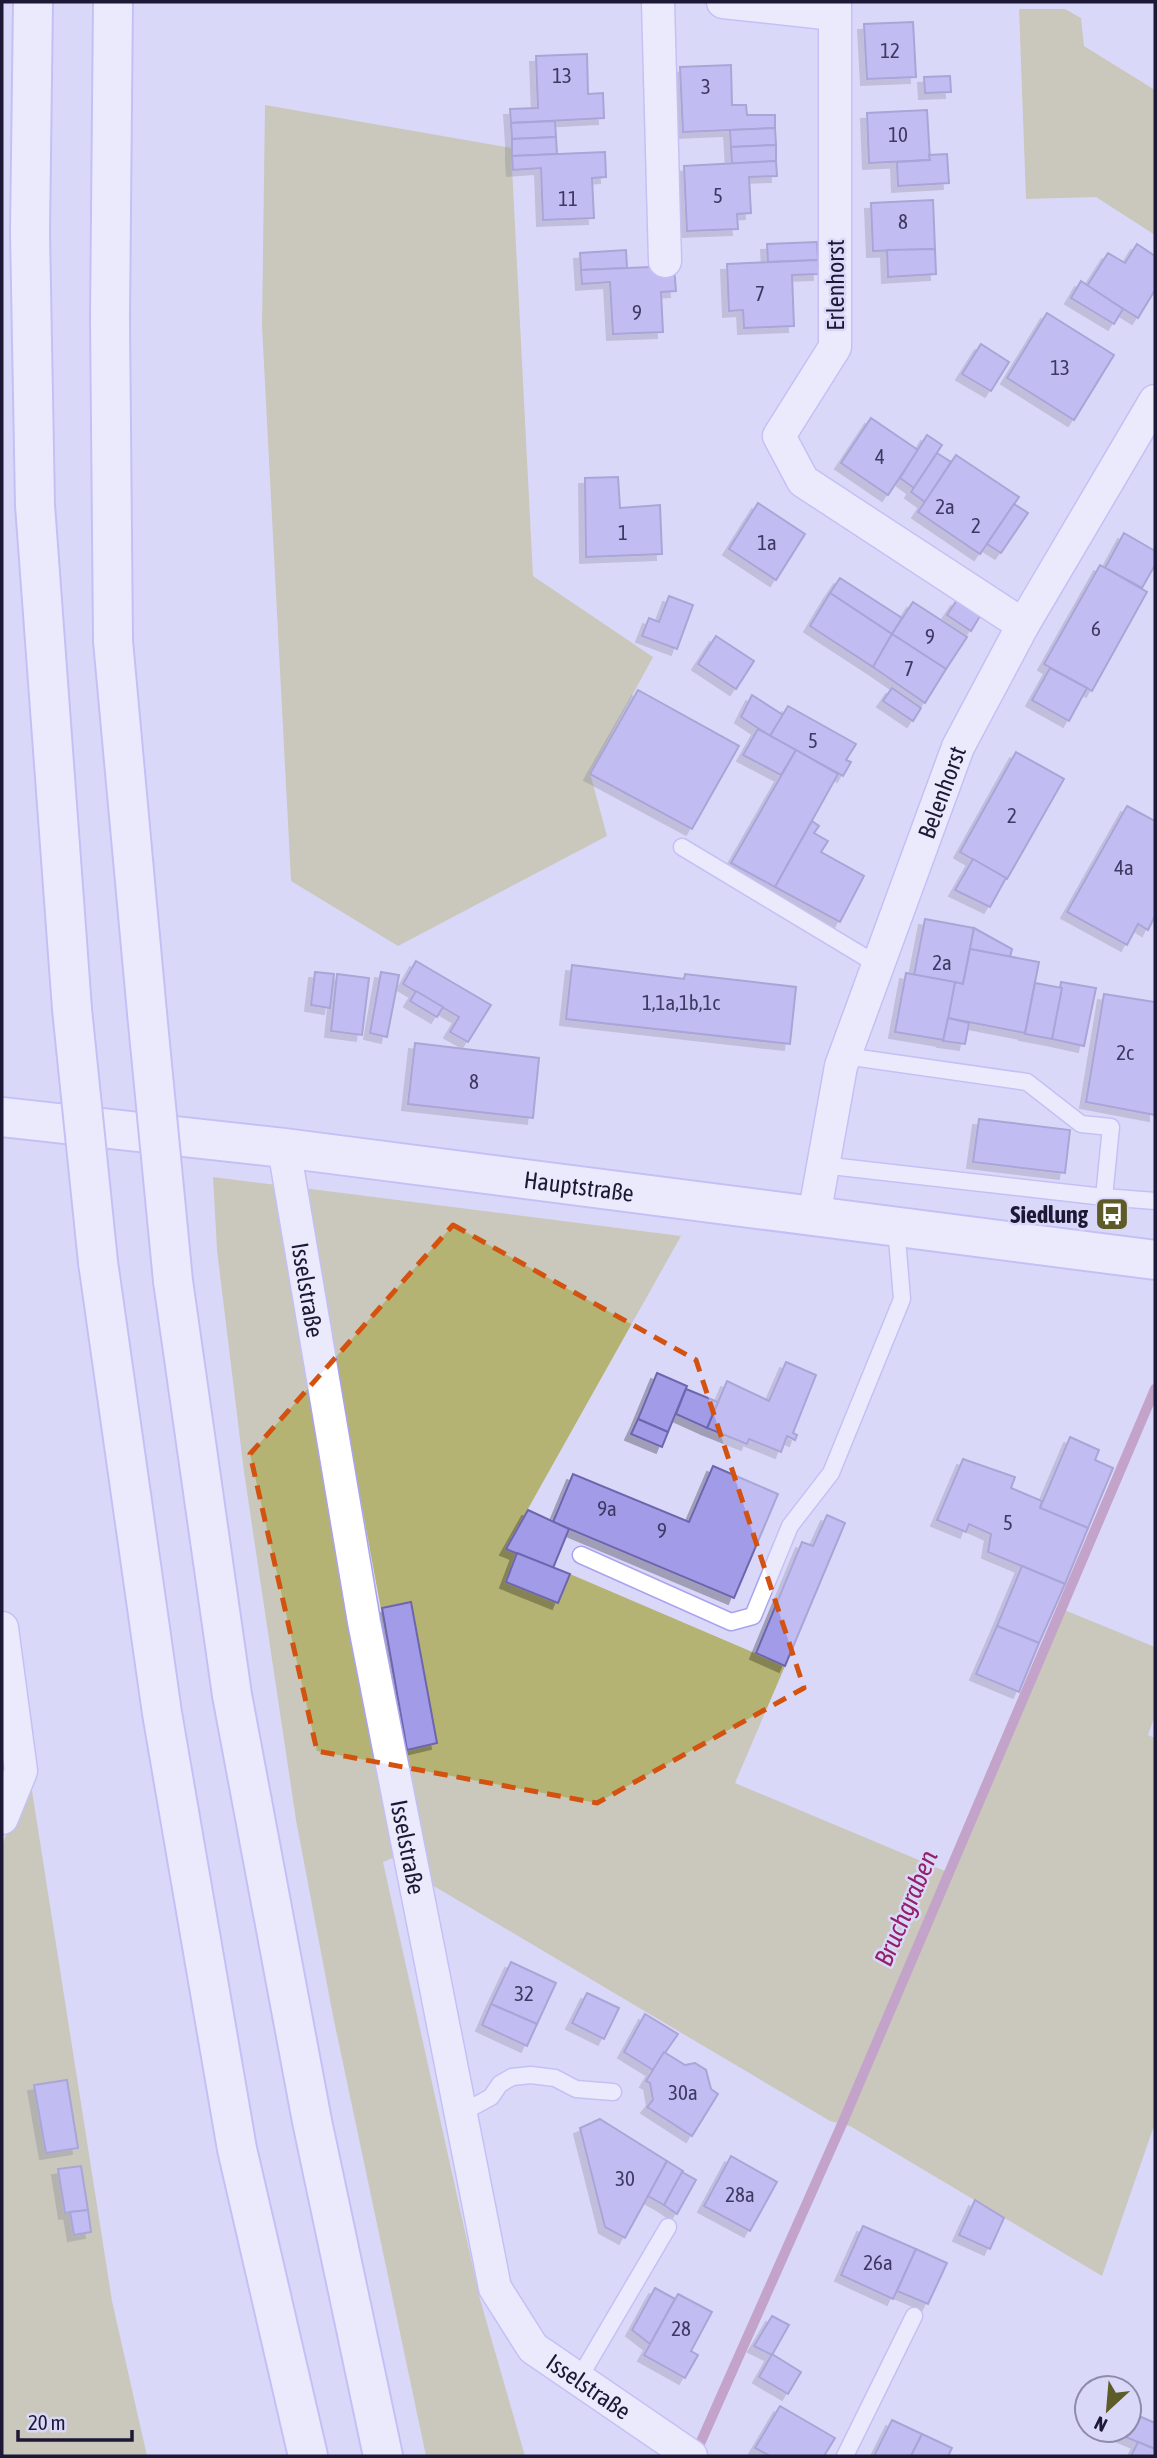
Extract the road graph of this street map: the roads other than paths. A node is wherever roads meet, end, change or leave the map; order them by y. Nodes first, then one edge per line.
1 (33, 2) edge
2 (113, 2) edge
3 (658, 2) edge
4 (723, 2) edge
5 (834, 8) edge
6 (665, 261) dead end
7 (1155, 401) edge
8 (1023, 625) junction
9 (682, 847) dead end
10 (878, 964) junction
11 (845, 1056) junction
12 (2, 1117) edge
13 (284, 1148) junction
14 (822, 1165) junction
15 (1104, 1197) junction
16 (1155, 1201) edge
17 (814, 1216) junction
18 (896, 1226) junction
19 (1155, 1260) edge
20 (581, 1555) dead end
21 (2, 1628) edge
22 (4, 1662) edge
23 (2, 1818) edge
24 (613, 2092) dead end
25 (460, 2114) junction
26 (668, 2227) dead end
27 (914, 2316) dead end
28 (578, 2379) junction
29 (308, 2456) edge
30 (383, 2456) edge
31 (691, 2456) edge
32 (845, 2456) edge

1 - 29 main road, bridge
2 - 30 main road, bridge
3 - 6 street
4 - 5 street, Erlenhorst
5 - 8 street, Erlenhorst
7 - 8 street, Belenhorst
8 - 10 street, Belenhorst
9 - 10 lane
10 - 11 street, Belenhorst
11 - 14 street, Belenhorst
11 - 15 lane
12 - 13 main road, Hauptstraße
13 - 17 main road, Hauptstraße
13 - 25 street, Isselstraße
14 - 15 lane
14 - 17 street, Belenhorst
15 - 16 lane
17 - 18 main road, Hauptstraße
18 - 19 main road, Hauptstraße
18 - 20 lane
21 - 22 street
22 - 23 street
24 - 25 lane
25 - 28 street, Isselstraße
26 - 28 lane
27 - 32 lane
28 - 31 street, Isselstraße

